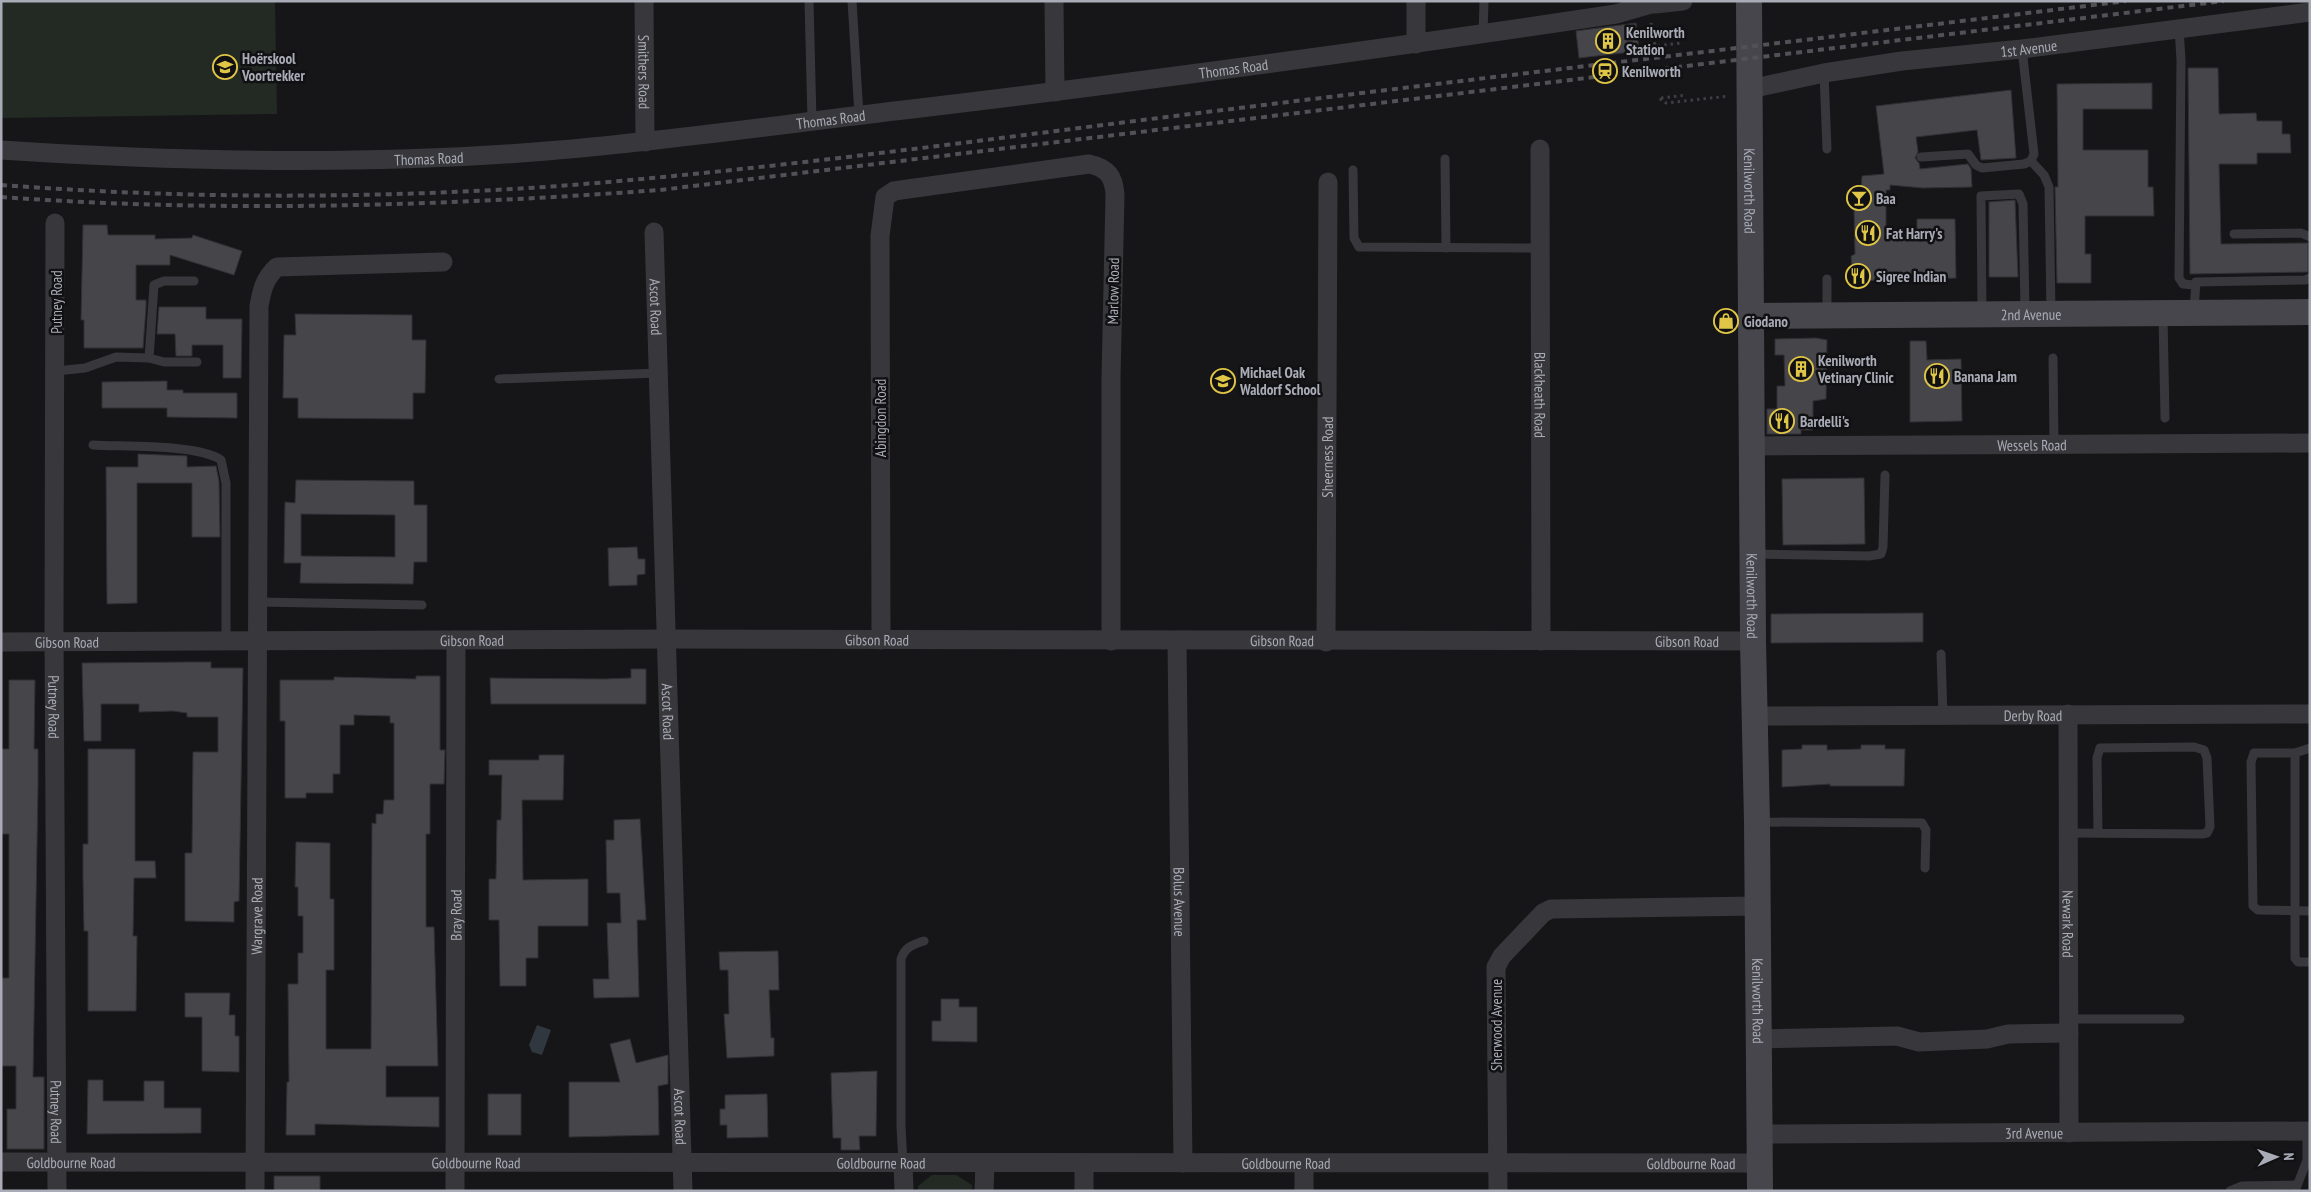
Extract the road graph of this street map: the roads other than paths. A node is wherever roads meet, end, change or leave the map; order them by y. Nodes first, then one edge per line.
1 (644, 1) edge
2 (809, 1) edge
3 (852, 1) edge
4 (1054, 1) edge
5 (1416, 1) edge
6 (1484, 1) edge
7 (1683, 1) edge
8 (1750, 1) edge
9 (1650, 7) edge
10 (2310, 12) edge
11 (2179, 28) junction
12 (1483, 34) junction
13 (1416, 44) junction
14 (2022, 49) junction
15 (1824, 73) junction
16 (1055, 92) junction
17 (1744, 92) junction
18 (860, 115) junction
19 (812, 120) junction
20 (645, 142) junction
21 (1540, 149) dead end
22 (1827, 149) dead end
23 (1, 150) edge
24 (1921, 157) dead end
25 (1445, 159) dead end
26 (2030, 161) junction
27 (1353, 170) dead end
28 (1328, 182) dead end
29 (885, 197) joint
30 (55, 223) dead end
31 (654, 232) dead end
32 (2234, 234) dead end
33 (2310, 237) edge
34 (1446, 248) junction
35 (1541, 248) junction
36 (443, 262) dead end
37 (2310, 278) edge
38 (1827, 279) dead end
39 (194, 281) dead end
40 (2194, 285) junction
41 (2310, 312) edge
42 (2163, 313) junction
43 (2194, 313) junction
44 (1827, 314) junction
45 (1982, 314) junction
46 (2025, 314) junction
47 (2051, 314) junction
48 (1752, 316) junction
49 (149, 358) junction
50 (2053, 358) dead end
51 (197, 362) dead end
52 (56, 371) junction
53 (659, 373) junction
54 (499, 379) dead end
55 (2165, 418) dead end
56 (2310, 443) edge
57 (2054, 444) junction
58 (93, 446) dead end
59 (1753, 446) junction
60 (1885, 475) dead end
61 (1754, 554) junction
62 (258, 602) junction
63 (422, 605) dead end
64 (667, 639) junction
65 (258, 640) junction
66 (456, 640) junction
67 (881, 640) junction
68 (226, 641) junction
69 (1111, 641) junction
70 (1177, 641) junction
71 (1541, 641) junction
72 (1753, 641) junction
73 (1, 642) edge
74 (54, 642) junction
75 (1326, 642) junction
76 (1941, 654) dead end
77 (2068, 714) junction
78 (2310, 714) edge
79 (1755, 716) junction
80 (1943, 716) junction
81 (2310, 748) edge
82 (2295, 753) junction
83 (1757, 822) junction
84 (2068, 833) junction
85 (2098, 833) junction
86 (1925, 868) dead end
87 (1758, 906) junction
88 (2295, 911) junction
89 (2310, 911) edge
90 (924, 941) dead end
91 (2310, 962) edge
92 (2180, 1019) dead end
93 (2069, 1026) junction
94 (1759, 1039) junction
95 (2308, 1131) edge
96 (2069, 1133) junction
97 (1759, 1134) junction
98 (1, 1162) edge
99 (57, 1162) junction
100 (255, 1162) junction
101 (454, 1162) junction
102 (682, 1162) junction
103 (1498, 1162) junction
104 (903, 1163) junction
105 (1182, 1163) junction
106 (1760, 1163) junction
107 (985, 1164) junction
108 (1084, 1164) junction
109 (1304, 1164) junction
110 (2295, 1188) edge
111 (57, 1191) edge
112 (255, 1191) edge
113 (455, 1191) edge
114 (683, 1191) edge
115 (904, 1191) edge
116 (984, 1191) edge
117 (1084, 1191) edge
118 (1304, 1191) edge
119 (1498, 1191) edge
120 (1760, 1191) edge
121 (2230, 1191) edge

1 - 20 street, Smithers Road
2 - 19 lane
3 - 18 lane
4 - 16 street
5 - 13 street
6 - 12 lane
7 - 9 street, Thomas Road
8 - 17 street, Kenilworth Road
9 - 12 street, Thomas Road
10 - 11 street, 1st Avenue
11 - 14 street, 1st Avenue
11 - 40 lane
12 - 13 street, Thomas Road
13 - 16 street, Thomas Road
14 - 15 street, 1st Avenue
14 - 26 lane
15 - 17 street, 1st Avenue
15 - 22 lane
16 - 18 street, Thomas Road
17 - 48 street, Kenilworth Road
18 - 19 street, Thomas Road
19 - 20 street, Thomas Road
20 - 23 street, Thomas Road
21 - 35 street, Blackheath Road
24 - 26 lane
25 - 34 lane
26 - 47 lane
27 - 34 lane
28 - 75 street, Sheerness Road
29 - 67 street, Abingdon Road
29 - 69 street, Marlow Road
30 - 52 street, Putney Road
31 - 53 street, Ascot Road
32 - 33 lane
34 - 35 lane
35 - 71 street, Blackheath Road
36 - 62 street, Wargrave Road
37 - 40 lane
38 - 44 lane
39 - 49 lane
40 - 43 lane
41 - 43 street, 2nd Avenue
42 - 43 street, 2nd Avenue
42 - 47 street, 2nd Avenue
42 - 55 lane
44 - 45 street, 2nd Avenue
44 - 48 street, 2nd Avenue
45 - 46 street, 2nd Avenue
45 - 46 lane
46 - 47 street, 2nd Avenue
48 - 59 street, Kenilworth Road
49 - 51 lane
49 - 52 lane
50 - 57 lane
52 - 74 street, Putney Road
53 - 54 lane
53 - 64 street, Ascot Road
56 - 57 street, Wessels Road
57 - 59 street, Wessels Road
58 - 68 lane
59 - 61 street, Kenilworth Road
60 - 61 lane
61 - 72 street, Kenilworth Road
62 - 63 lane
62 - 65 street, Wargrave Road
64 - 66 street, Gibson Road
64 - 67 street, Gibson Road
64 - 102 street, Ascot Road
65 - 66 street, Gibson Road
65 - 68 street, Gibson Road
65 - 100 street, Wargrave Road
66 - 101 street, Bray Road
67 - 69 street, Gibson Road
68 - 74 street, Gibson Road
69 - 70 street, Gibson Road
70 - 75 street, Gibson Road
70 - 105 street, Bolus Avenue
71 - 72 street, Gibson Road
71 - 75 street, Gibson Road
72 - 79 street, Kenilworth Road
73 - 74 street, Gibson Road
74 - 99 street, Putney Road
76 - 80 lane
77 - 78 street, Derby Road
77 - 80 street, Derby Road
77 - 84 street, Newark Road
79 - 80 street, Derby Road
79 - 83 street, Kenilworth Road
81 - 82 lane
82 - 88 lane
82 - 88 lane
83 - 86 lane
83 - 87 street, Kenilworth Road
84 - 85 lane
84 - 93 street, Newark Road
85 - 85 lane
87 - 94 street, Kenilworth Road
87 - 103 street, Sherwood Avenue
88 - 89 lane
88 - 91 lane
90 - 104 lane
92 - 93 lane
93 - 94 street
93 - 96 street, Newark Road
94 - 97 street, Kenilworth Road
95 - 96 street, 3rd Avenue
95 - 110 lane
96 - 97 street, 3rd Avenue
97 - 106 street, Kenilworth Road
98 - 99 street, Goldbourne Road
99 - 100 street, Goldbourne Road
99 - 111 street, Putney Road
100 - 101 street, Goldbourne Road
100 - 112 street, Wargrave Road
101 - 102 street, Goldbourne Road
101 - 113 street, Bray Road
102 - 104 street, Goldbourne Road
102 - 114 street, Ascot Road
103 - 106 street, Goldbourne Road
103 - 109 street, Goldbourne Road
103 - 119 street, Sherwood Avenue
104 - 107 street, Goldbourne Road
104 - 115 street
105 - 108 street, Goldbourne Road
105 - 109 street, Goldbourne Road
106 - 120 street, Kenilworth Road
107 - 108 street, Goldbourne Road
107 - 116 street
108 - 117 street
109 - 118 street
110 - 121 lane

